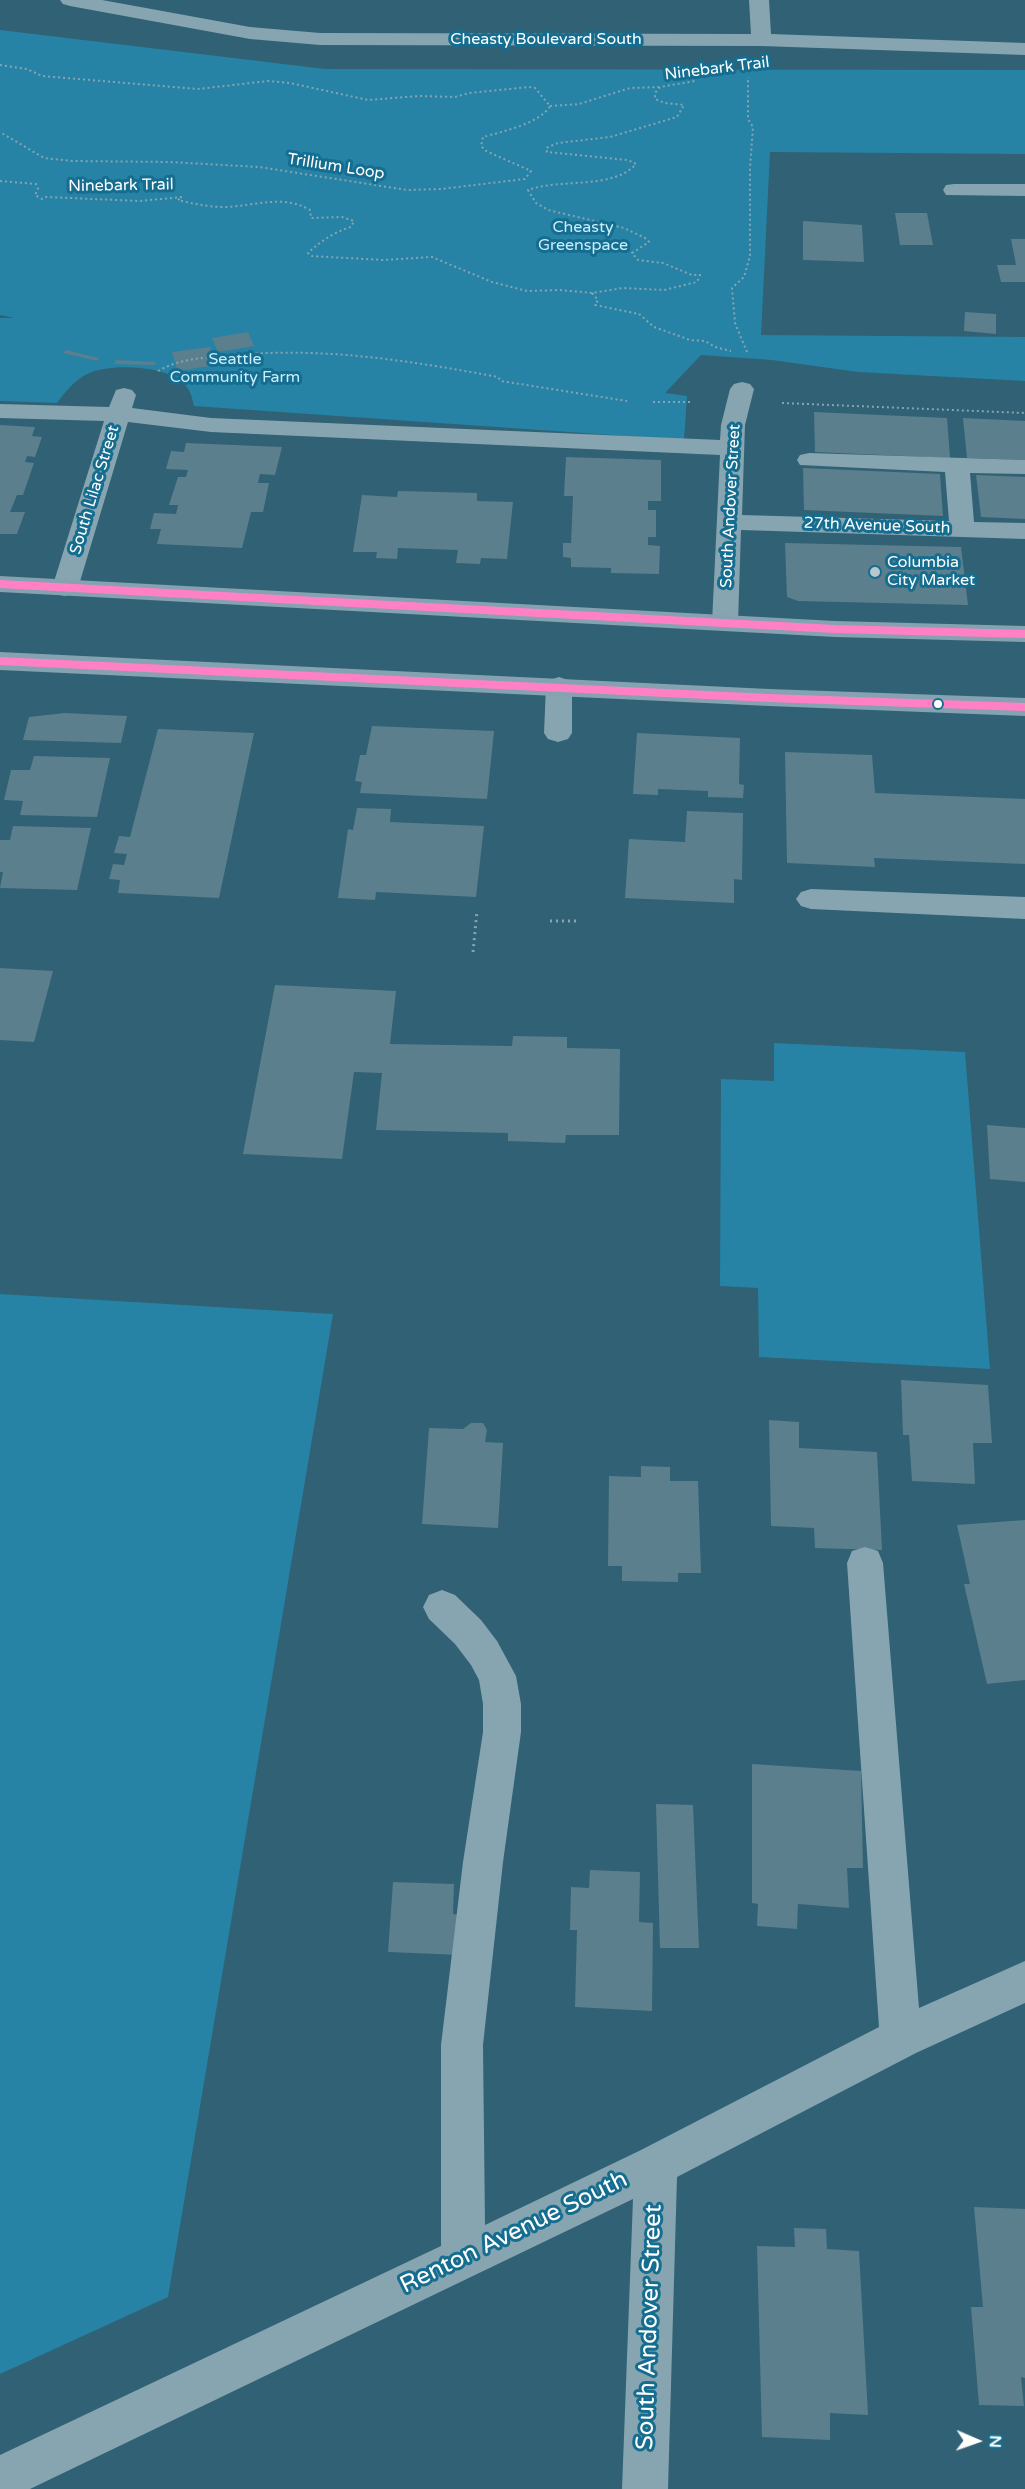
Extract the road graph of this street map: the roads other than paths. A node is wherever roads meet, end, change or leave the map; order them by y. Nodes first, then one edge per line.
1 (70, 0) edge
2 (759, 0) edge
3 (761, 40) junction
4 (1025, 49) edge
5 (954, 190) dead end
6 (1025, 190) edge
7 (742, 389) dead end
8 (122, 404) junction
9 (0, 411) edge
10 (732, 448) junction
11 (808, 460) dead end
12 (957, 465) junction
13 (1025, 467) edge
14 (729, 522) junction
15 (962, 529) junction
16 (1025, 531) edge
17 (0, 584) edge
18 (65, 588) junction
19 (724, 623) junction
20 (1025, 634) edge
21 (0, 661) edge
22 (559, 686) junction
23 (1025, 707) edge
24 (558, 733) dead end
25 (811, 899) dead end
26 (1025, 908) edge
27 (865, 1563) dead end
28 (442, 1607) dead end
29 (1025, 1982) edge
30 (901, 2038) junction
31 (656, 2164) junction
32 (463, 2259) junction
33 (0, 2479) edge
34 (645, 2489) edge

1 - 3 street, Cheasty Boulevard South
2 - 3 street
3 - 4 street, Cheasty Boulevard South
5 - 6 street
7 - 10 street, South Andover Street
8 - 9 street
8 - 10 street
8 - 18 street, South Lilac Street
10 - 14 street, South Andover Street
11 - 12 street
12 - 13 street
12 - 15 street
14 - 15 street, 27th Avenue South
14 - 19 street, South Andover Street
15 - 16 street, 27th Avenue South
17 - 18 main road
18 - 19 main road
19 - 20 main road
21 - 22 main road
22 - 23 main road
22 - 24 street
25 - 26 street
27 - 30 street
28 - 32 street
29 - 30 street, Renton Avenue South
30 - 31 street, Renton Avenue South
31 - 32 street, Renton Avenue South
31 - 34 street, South Andover Street
32 - 33 street, Renton Avenue South

